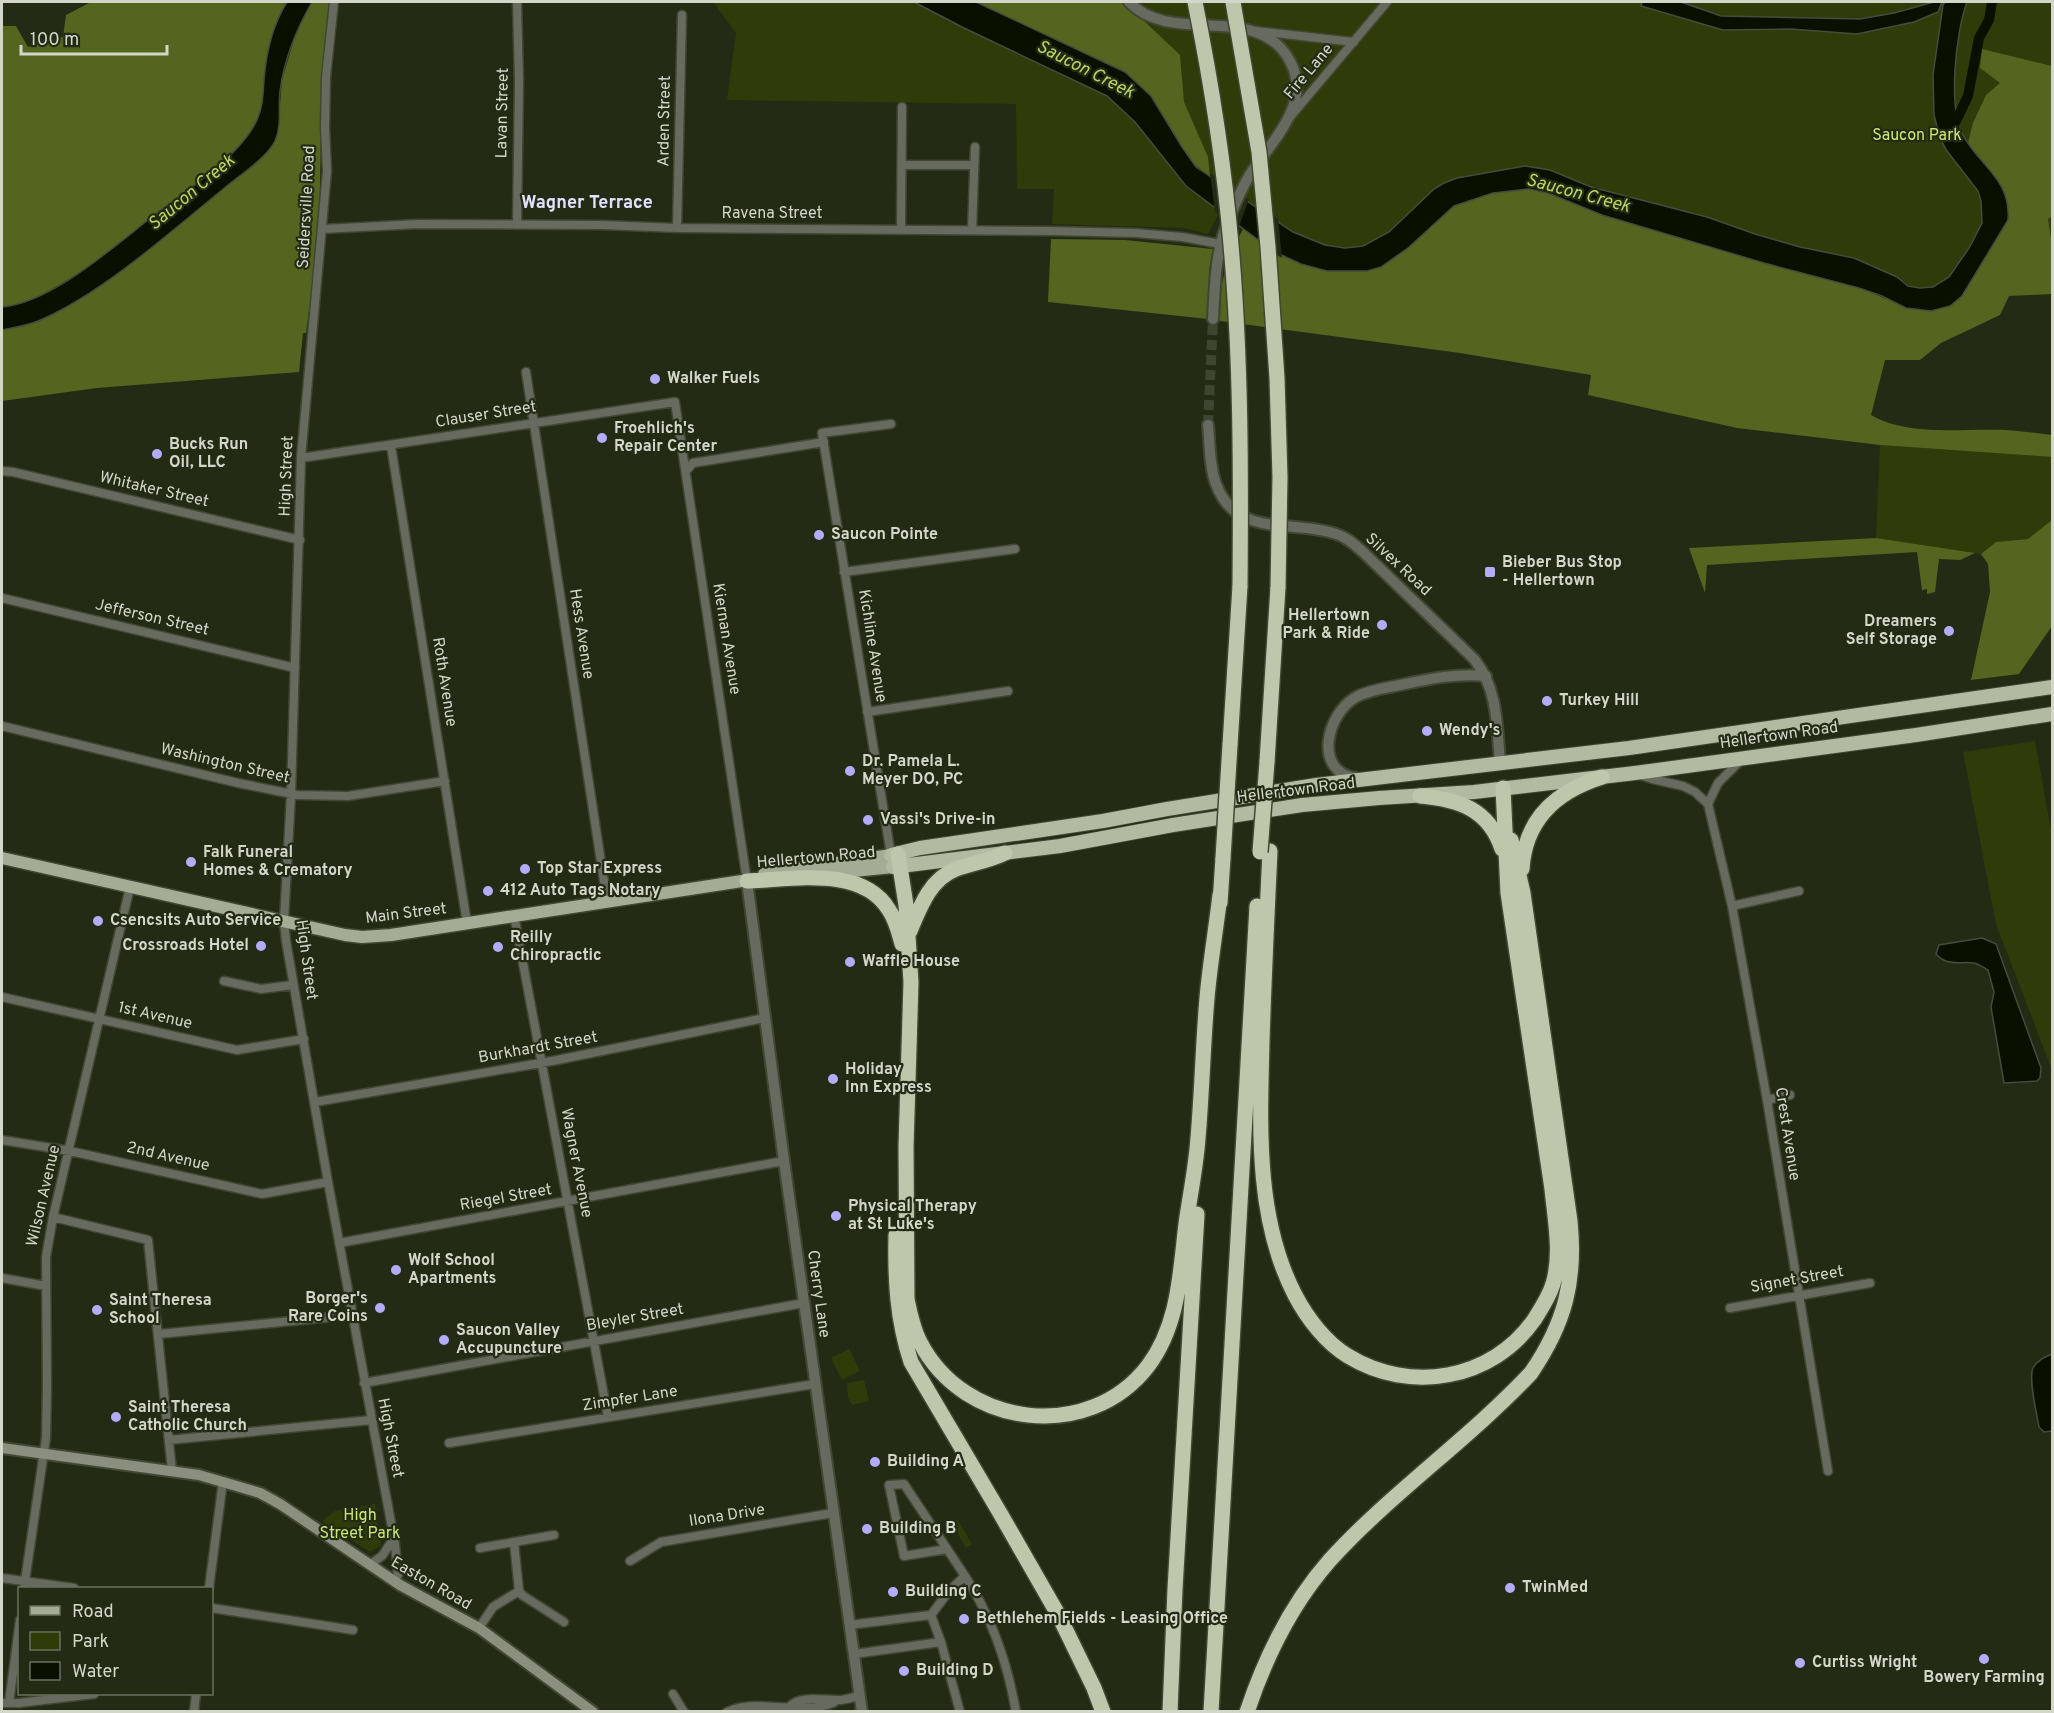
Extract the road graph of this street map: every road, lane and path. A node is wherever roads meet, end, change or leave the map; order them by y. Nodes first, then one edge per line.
1 (334, 2) edge
2 (517, 2) edge
3 (1129, 2) edge
4 (1196, 2) edge
5 (1233, 2) edge
6 (1387, 2) edge
7 (682, 15) dead end
8 (1252, 30) junction
9 (1354, 42) junction
10 (902, 107) dead end
11 (1288, 121) junction
12 (975, 147) dead end
13 (903, 165) junction
14 (974, 165) junction
15 (517, 225) junction
16 (677, 228) junction
17 (323, 229) junction
18 (901, 230) junction
19 (972, 230) junction
20 (1220, 244) junction
21 (1214, 319) tunnel mouth
22 (526, 372) dead end
23 (308, 378) joint
24 (675, 402) joint
25 (533, 423) junction
26 (891, 424) dead end
27 (1208, 424) tunnel mouth
28 (824, 442) junction
29 (391, 446) junction
30 (301, 458) junction
31 (2, 471) edge
32 (686, 471) junction
33 (300, 540) junction
34 (1015, 549) dead end
35 (844, 572) junction
36 (2, 598) edge
37 (295, 668) junction
38 (1486, 676) junction
39 (2052, 687) edge
40 (1008, 691) dead end
41 (867, 712) junction
42 (2052, 714) edge
43 (2, 726) edge
44 (1744, 757) junction
45 (1500, 763) junction
46 (1635, 773) junction
47 (1377, 777) junction
48 (1602, 777) junction
49 (445, 781) junction
50 (1503, 788) junction
51 (291, 794) junction
52 (1420, 796) junction
53 (1708, 804) junction
54 (1265, 851) junction
55 (1005, 853) junction
56 (2, 858) edge
57 (895, 861) junction
58 (1506, 862) junction
59 (747, 880) junction
60 (130, 887) junction
61 (1799, 891) dead end
62 (1523, 893) junction
63 (1220, 895) junction
64 (607, 901) junction
65 (1732, 906) junction
66 (514, 915) junction
67 (284, 921) junction
68 (467, 923) junction
69 (905, 939) junction
70 (224, 981) dead end
71 (293, 985) junction
72 (2, 998) edge
73 (765, 1018) junction
74 (99, 1019) junction
75 (304, 1039) junction
76 (541, 1063) junction
77 (1790, 1095) dead end
78 (1767, 1100) junction
79 (315, 1102) junction
80 (2, 1140) edge
81 (70, 1151) junction
82 (784, 1161) junction
83 (328, 1182) junction
84 (568, 1202) junction
85 (53, 1217) junction
86 (339, 1243) junction
87 (2, 1278) edge
88 (1870, 1282) dead end
89 (46, 1286) junction
90 (1799, 1295) junction
91 (804, 1303) junction
92 (1730, 1308) dead end
93 (352, 1315) junction
94 (159, 1334) junction
95 (595, 1341) junction
96 (364, 1383) junction
97 (815, 1384) junction
98 (608, 1417) junction
99 (371, 1420) junction
100 (169, 1440) junction
101 (450, 1443) dead end
102 (2, 1448) edge
103 (44, 1454) junction
104 (172, 1471) junction
105 (1828, 1471) dead end
106 (223, 1481) junction
107 (833, 1513) junction
108 (554, 1535) dead end
109 (395, 1541) junction
110 (514, 1542) junction
111 (480, 1548) dead end
112 (947, 1549) junction
113 (630, 1561) dead end
114 (369, 1565) junction
115 (965, 1576) junction
116 (2, 1578) edge
117 (394, 1581) junction
118 (24, 1585) edge
119 (57, 1587) edge
120 (209, 1587) edge
121 (519, 1591) junction
122 (213, 1608) edge
123 (931, 1615) junction
124 (564, 1622) dead end
125 (849, 1625) junction
126 (479, 1628) junction
127 (353, 1630) dead end
128 (18, 1631) edge
129 (941, 1642) junction
130 (854, 1654) junction
131 (673, 1694) dead end
132 (84, 1695) edge
133 (196, 1695) edge
134 (860, 1696) junction
135 (5, 1703) edge
136 (195, 1711) edge
137 (593, 1712) edge
138 (684, 1712) edge
139 (727, 1712) edge
140 (862, 1712) edge
141 (960, 1712) edge
142 (1016, 1712) edge
143 (1103, 1712) edge
144 (1170, 1712) edge
145 (1211, 1712) edge
146 (1246, 1712) edge

1 - 17 street, Seidersville Road
2 - 15 street, Lavan Street
3 - 8 street
4 - 63 highway, bridge
5 - 54 highway, bridge
6 - 9 street, Fire Lane
7 - 16 street, Arden Street
8 - 9 street, Fire Lane
8 - 11 street
9 - 11 street, Fire Lane
10 - 13 street
11 - 20 street
12 - 14 street
13 - 14 street
13 - 18 street
14 - 19 street
15 - 16 street, Ravena Street
15 - 17 street, Ravena Street
16 - 18 street, Ravena Street
17 - 23 street, Seidersville Road
18 - 19 street, Ravena Street
19 - 20 street, Ravena Street
20 - 21 street
22 - 25 street, Hess Avenue
23 - 30 street, High Street
24 - 25 street, Clauser Street
24 - 32 street, Kiernan Avenue
25 - 29 street, Clauser Street
25 - 64 street, Hess Avenue
26 - 28 street
27 - 38 street, Silvex Road
28 - 32 street
28 - 35 street, Kichline Avenue
29 - 30 street, Clauser Street
29 - 49 street, Roth Avenue
30 - 33 street, High Street
31 - 33 street, Whitaker Street
32 - 59 street, Kiernan Avenue
33 - 37 street, High Street
34 - 35 street
35 - 41 street, Kichline Avenue
36 - 37 street, Jefferson Street
37 - 51 street, High Street
38 - 45 street, Silvex Road
38 - 47 street
39 - 45 highway, Hellertown Road
40 - 41 street
41 - 57 street, Kichline Avenue
42 - 44 highway, Hellertown Road
43 - 51 street, Washington Street
44 - 46 highway, Hellertown Road
44 - 53 street
45 - 47 highway, Hellertown Road
45 - 50 highway
46 - 48 highway, Hellertown Road
46 - 53 street
47 - 57 highway, Hellertown Road
48 - 50 highway, Hellertown Road
48 - 62 highway
49 - 51 street, Washington Street
49 - 68 street, Roth Avenue
50 - 52 highway, Hellertown Road
50 - 58 highway
50 - 62 highway
51 - 67 street, High Street
52 - 55 highway, Hellertown Road
52 - 58 highway
53 - 65 street, Crest Avenue
54 - 58 highway
54 - 145 highway
55 - 57 highway, Hellertown Road
55 - 69 highway
56 - 60 main road, Main Street
57 - 59 main road, Hellertown Road
57 - 69 highway
59 - 64 main road, Main Street
59 - 69 highway
59 - 73 street, Cherry Lane
60 - 67 main road, Main Street
60 - 74 street, Wilson Avenue
61 - 65 street
62 - 146 highway
63 - 69 highway
63 - 144 highway
64 - 66 main road, Main Street
65 - 78 street, Crest Avenue
66 - 68 main road, Main Street
66 - 76 street, Wagner Avenue
67 - 68 main road, Main Street
67 - 71 street, High Street
69 - 143 highway
70 - 71 street
71 - 75 street, High Street
72 - 74 street, 1st Avenue
73 - 76 street, Burkhardt Street
73 - 82 street, Cherry Lane
74 - 75 street, 1st Avenue
74 - 81 street, Wilson Avenue
75 - 79 street, High Street
76 - 79 street, Burkhardt Street
76 - 84 street, Wagner Avenue
77 - 78 street
78 - 90 street, Crest Avenue
79 - 83 street, High Street
80 - 81 street, 2nd Avenue
81 - 83 street, 2nd Avenue
81 - 85 street, Wilson Avenue
82 - 84 street, Riegel Street
82 - 91 street, Cherry Lane
83 - 86 street, High Street
84 - 86 street, Riegel Street
84 - 95 street, Wagner Avenue
85 - 89 street, Wilson Avenue
85 - 94 street
86 - 93 street, High Street
87 - 89 street
88 - 90 street, Signet Street
89 - 103 street, Wilson Avenue
90 - 92 street, Signet Street
90 - 105 street, Crest Avenue
91 - 95 street, Bleyler Street
91 - 97 street, Cherry Lane
93 - 94 street
93 - 96 street, High Street
94 - 100 street
95 - 96 street, Bleyler Street
95 - 98 street, Wagner Avenue
96 - 99 street, High Street
97 - 98 street, Zimpfer Lane
97 - 107 street, Cherry Lane
98 - 101 street, Zimpfer Lane
99 - 100 street
99 - 109 street, High Street
100 - 104 street
102 - 103 main road, Easton Road
103 - 104 main road, Easton Road
103 - 118 street, Wilson Avenue
104 - 106 main road, Easton Road
106 - 114 main road, Easton Road
106 - 120 street
107 - 113 street, Ilona Drive
107 - 125 street, Cherry Lane
108 - 110 street
109 - 114 street
109 - 117 street, High Street
110 - 111 street
110 - 121 street
112 - 112 street
112 - 115 street
114 - 117 main road, Easton Road
115 - 123 street
115 - 142 street
116 - 118 street
117 - 126 main road, Easton Road
118 - 119 street
121 - 124 street
121 - 126 street
122 - 127 street
123 - 125 street
123 - 129 street
125 - 130 street, Cherry Lane
126 - 137 main road, Easton Road
128 - 135 street
129 - 130 street
129 - 141 street
130 - 134 street, Cherry Lane
131 - 138 street
132 - 135 street
133 - 136 street
134 - 139 street
134 - 140 street, Cherry Lane

